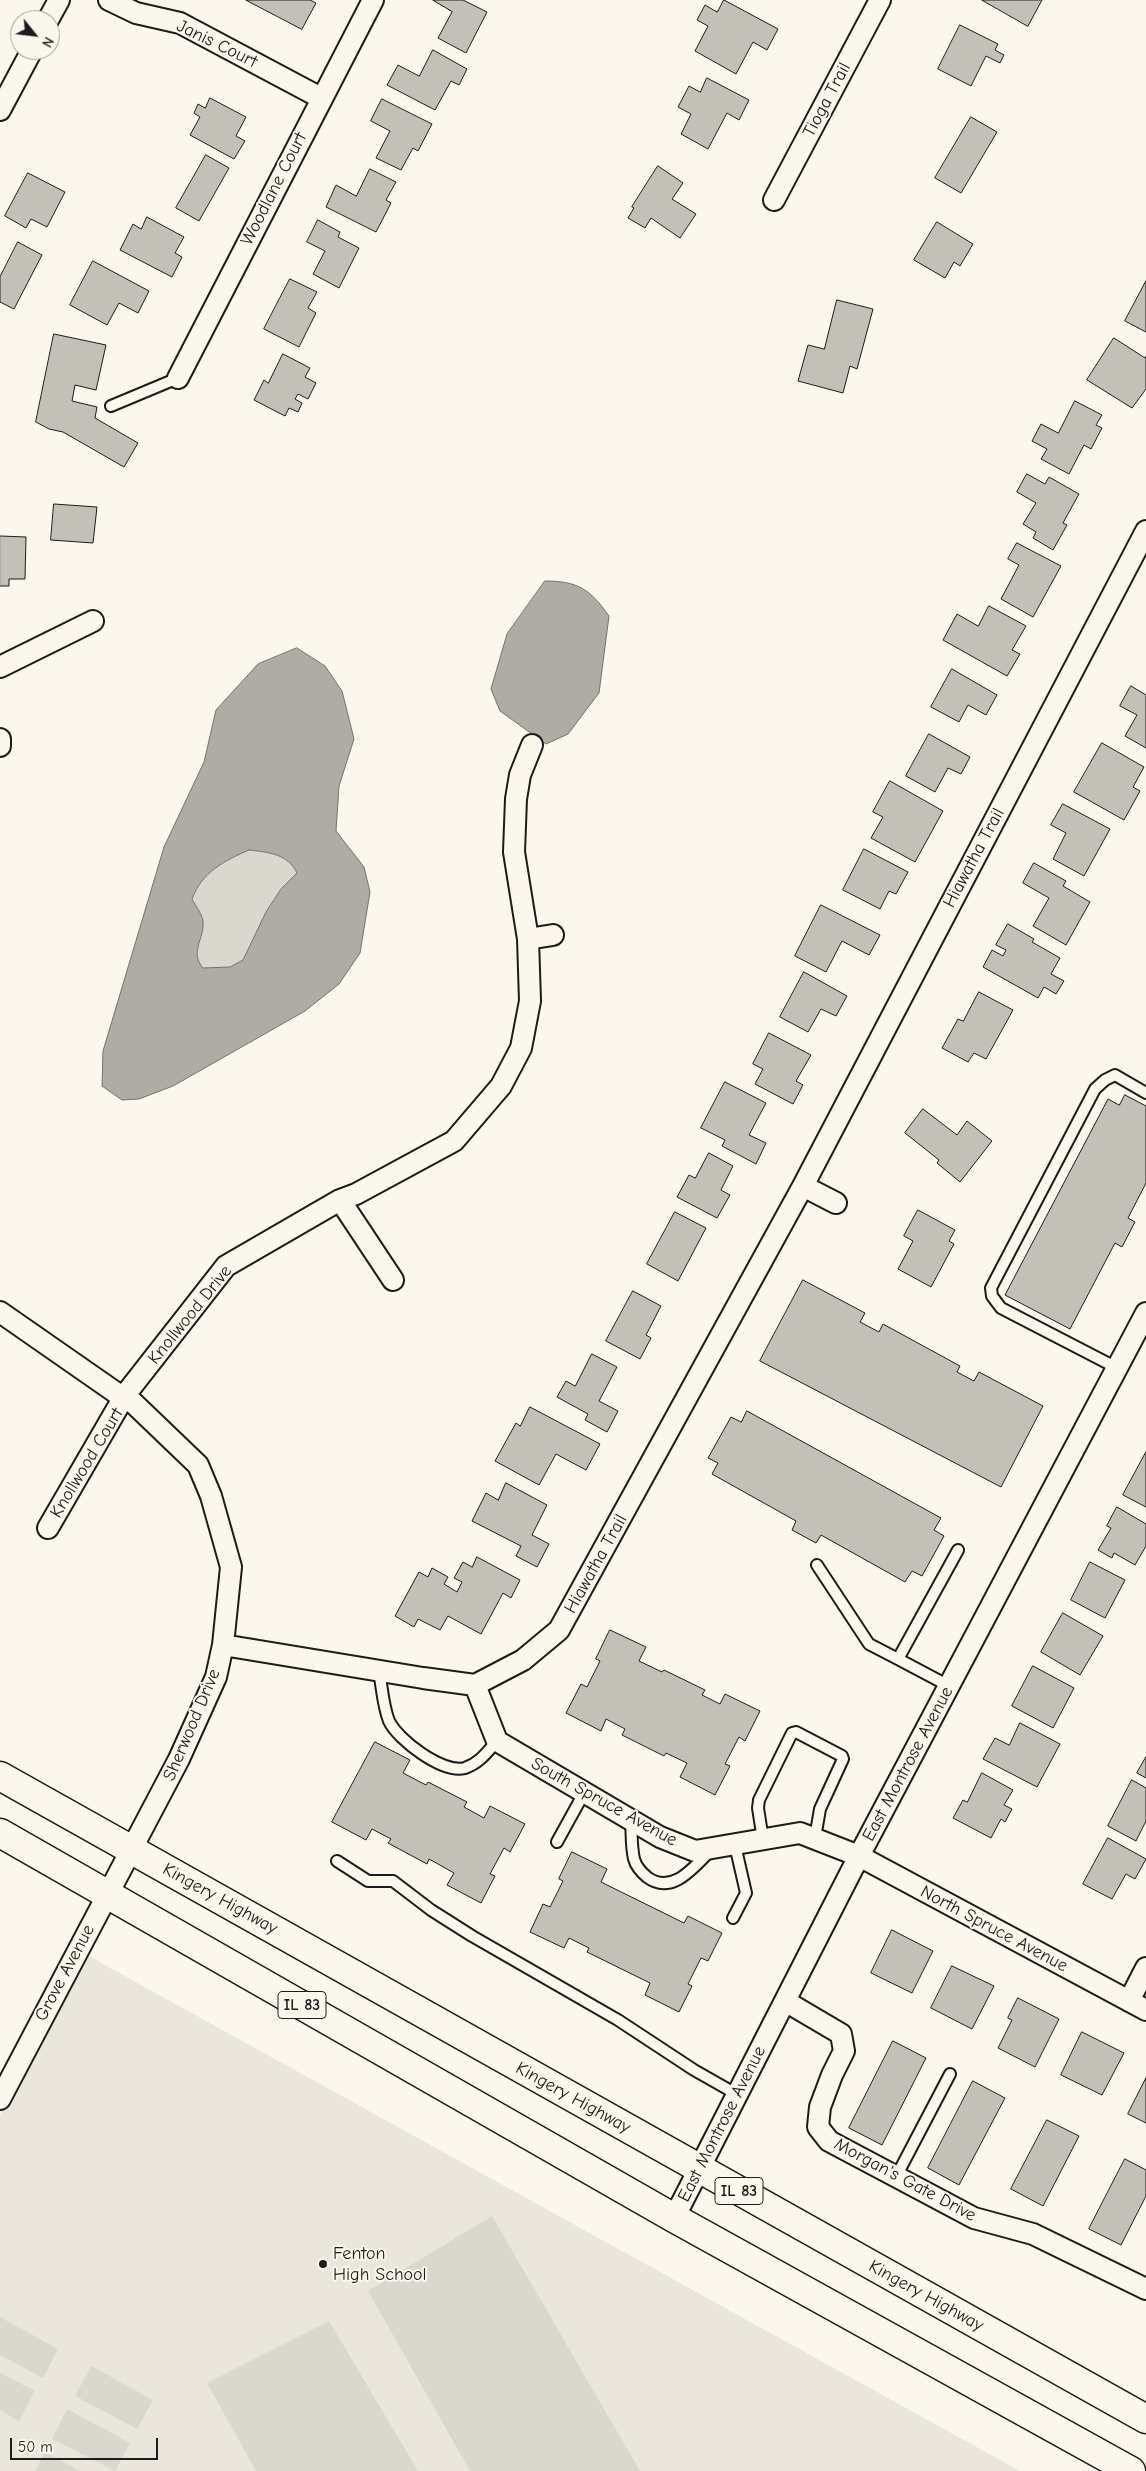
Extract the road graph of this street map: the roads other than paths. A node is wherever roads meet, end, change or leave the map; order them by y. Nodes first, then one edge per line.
1 (109, 0) edge
2 (372, 0) edge
3 (880, 0) edge
4 (27, 60) edge
5 (321, 98) junction
6 (0, 110) edge
7 (774, 200) dead end
8 (178, 378) joint
9 (112, 406) dead end
10 (1146, 531) edge
11 (93, 621) dead end
12 (0, 667) edge
13 (0, 739) edge
14 (532, 745) dead end
15 (0, 746) edge
16 (553, 935) dead end
17 (528, 939) junction
18 (1146, 1093) edge
19 (803, 1186) junction
20 (340, 1200) junction
21 (836, 1203) dead end
22 (393, 1280) dead end
23 (0, 1312) edge
24 (1146, 1313) edge
25 (1117, 1368) junction
26 (125, 1397) junction
27 (48, 1528) dead end
28 (958, 1550) dead end
29 (817, 1565) dead end
30 (223, 1645) junction
31 (898, 1659) junction
32 (379, 1671) junction
33 (475, 1684) junction
34 (949, 1686) junction
35 (497, 1740) junction
36 (0, 1776) edge
37 (584, 1793) junction
38 (631, 1820) junction
39 (0, 1833) edge
40 (814, 1838) junction
41 (763, 1840) junction
42 (557, 1842) dead end
43 (735, 1846) junction
44 (713, 1848) junction
45 (133, 1850) junction
46 (860, 1856) junction
47 (337, 1861) dead end
48 (107, 1894) junction
49 (733, 1918) dead end
50 (1146, 1968) edge
51 (786, 2001) junction
52 (1138, 2005) edge
53 (950, 2074) dead end
54 (738, 2095) junction
55 (0, 2099) edge
56 (700, 2170) junction
57 (896, 2177) junction
58 (674, 2218) junction
59 (1146, 2289) edge
60 (1146, 2419) edge
61 (1131, 2471) edge

1 - 5 street, Janis Court
2 - 5 street, Woodlane Court
3 - 7 street, Tioga Trail
4 - 6 street
5 - 8 street, Woodlane Court
8 - 9 lane
10 - 19 street, Hiawatha Trail
11 - 12 street
13 - 15 street
14 - 17 street, Knollwood Drive
16 - 17 street
17 - 20 street, Knollwood Drive
18 - 25 lane
19 - 21 street
19 - 33 street, Hiawatha Trail
20 - 22 street
20 - 26 street, Knollwood Drive
23 - 26 street, Sherwood Drive
24 - 25 street, East Montrose Avenue
25 - 34 street, East Montrose Avenue
26 - 27 street, Knollwood Court
26 - 30 street, Sherwood Drive
28 - 31 lane
29 - 31 lane
30 - 32 street
30 - 45 street, Sherwood Drive
31 - 34 lane
32 - 33 street
32 - 35 lane
33 - 35 street
34 - 46 street, East Montrose Avenue
35 - 37 street, South Spruce Avenue
36 - 45 highway, Kingery Highway / IL 83
37 - 38 street, South Spruce Avenue
37 - 42 lane
38 - 44 street, South Spruce Avenue
38 - 44 lane
39 - 48 highway, IL 83
40 - 41 street, South Spruce Avenue
40 - 41 lane
40 - 46 street, South Spruce Avenue
41 - 43 street, South Spruce Avenue
43 - 44 street, South Spruce Avenue
43 - 49 lane
45 - 48 street, Grove Avenue
45 - 56 highway, Kingery Highway / IL 83
46 - 51 street, East Montrose Avenue
46 - 52 street, North Spruce Avenue
47 - 54 lane
48 - 55 street, Grove Avenue
48 - 58 highway, IL 83
50 - 52 street
51 - 54 street, East Montrose Avenue
51 - 57 street, Morgan's Gate Drive
53 - 57 lane
54 - 56 street, East Montrose Avenue
56 - 58 street, East Montrose Avenue
56 - 60 highway, Kingery Highway / IL 83
57 - 59 street, Morgan's Gate Drive
58 - 61 highway, IL 83

